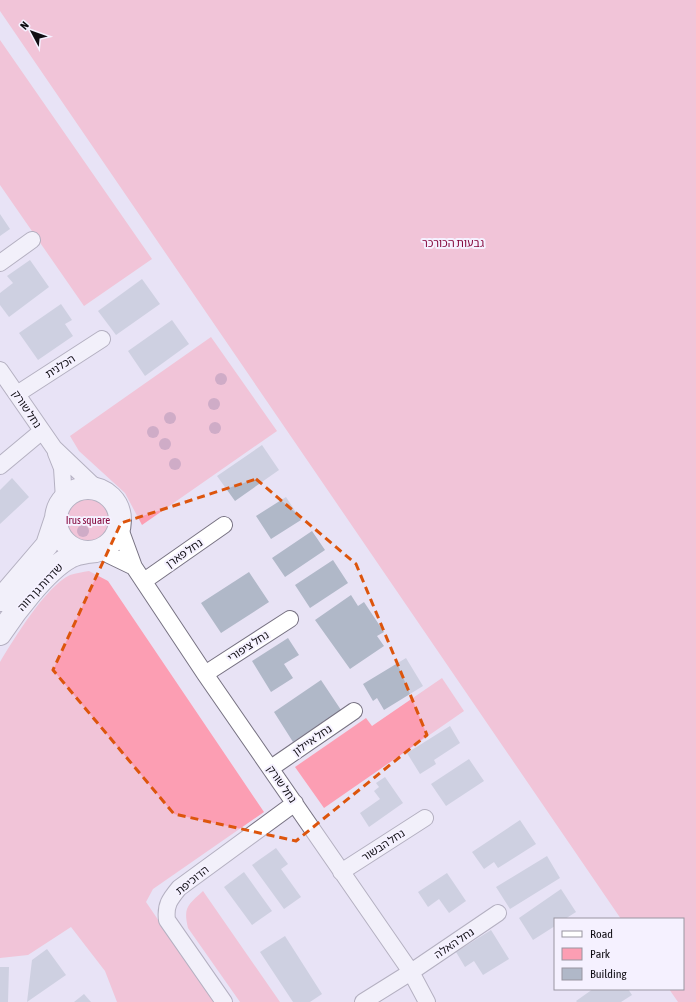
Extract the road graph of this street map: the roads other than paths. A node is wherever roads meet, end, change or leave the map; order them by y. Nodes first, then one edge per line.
1 (32, 240) dead end
2 (0, 263) edge
3 (102, 339) dead end
4 (0, 370) edge
5 (17, 394) junction
6 (42, 431) junction
7 (54, 448) junction
8 (0, 466) edge
9 (97, 490) junction
10 (60, 508) junction
11 (224, 525) dead end
12 (119, 526) junction
13 (92, 551) junction
14 (134, 567) junction
15 (144, 581) junction
16 (0, 600) edge
17 (290, 619) dead end
18 (0, 634) edge
19 (205, 674) junction
20 (354, 711) dead end
21 (271, 768) junction
22 (295, 803) junction
23 (425, 818) dead end
24 (341, 872) junction
25 (498, 913) dead end
26 (411, 972) junction
27 (224, 1002) edge
28 (363, 1002) edge
29 (428, 1002) edge

1 - 2 street
3 - 5 street, הכלנית
4 - 5 street, נחל שורק
5 - 6 street, נחל שורק
6 - 7 street, נחל שורק
6 - 8 street
7 - 9 street, נחל שורק
7 - 10 street, נחל שורק
9 - 10 street
9 - 12 street
10 - 13 street
10 - 16 street, שדרות גן רווה
11 - 15 street, נחל פארן
12 - 13 street
12 - 14 street, נחל שורק
13 - 14 street, נחל שורק
13 - 18 street, שדרות גן רווה
14 - 15 street, נחל שורק
15 - 19 street, נחל שורק
17 - 19 street, נחל ציפורי
19 - 21 street, נחל שורק
20 - 21 street, נחל איילון
21 - 22 street, נחל שורק
22 - 24 street, נחל שורק
22 - 27 street, הדוכיפת
23 - 24 street, נחל הבשור
24 - 26 street, נחל שורק
25 - 26 street, נחל האלה
26 - 28 street
26 - 29 street, נחל שורק

